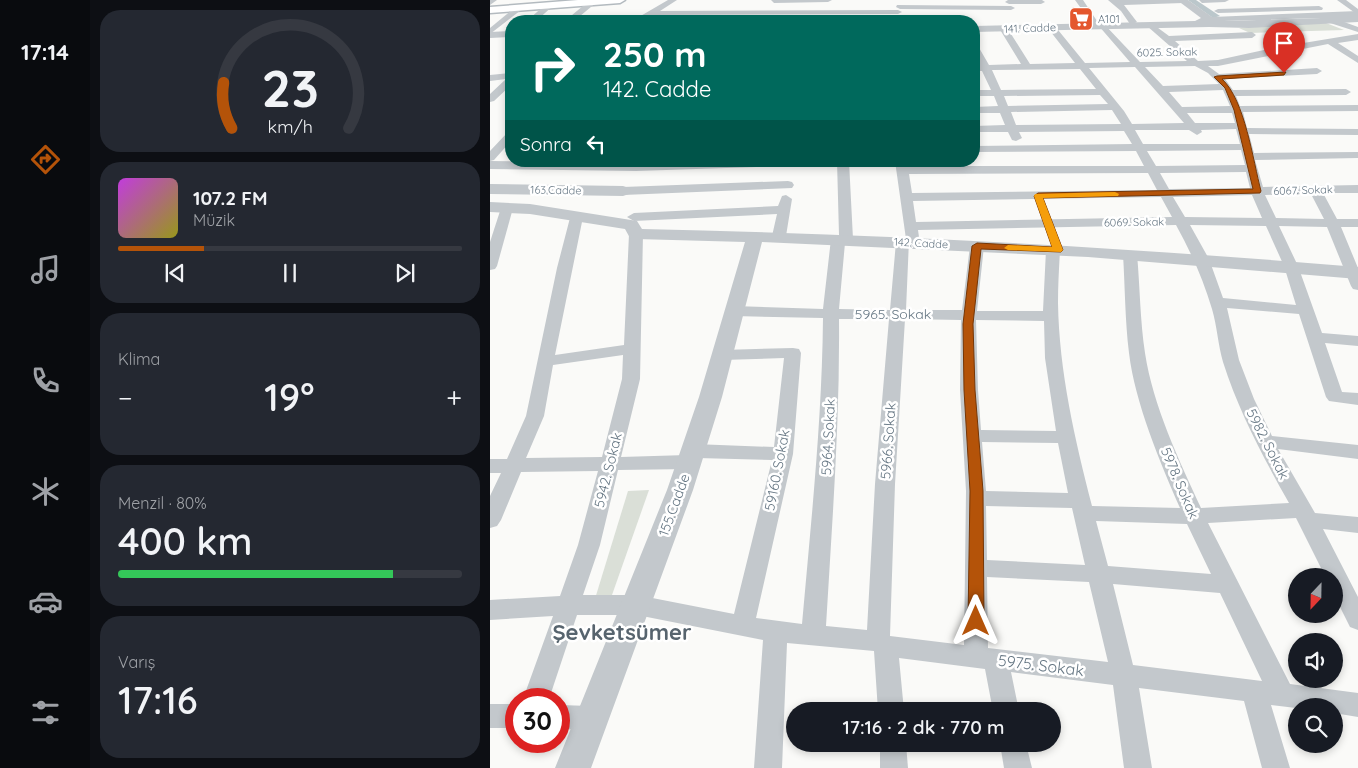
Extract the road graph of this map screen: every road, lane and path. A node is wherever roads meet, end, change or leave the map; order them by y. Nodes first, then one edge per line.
1 (493, 0) edge
2 (620, 0) edge
3 (792, 0) edge
4 (828, 0) edge
5 (1079, 0) edge
6 (1202, 0) edge
7 (1225, 0) edge
8 (1309, 0) edge
9 (1342, 0) edge
10 (594, 1) edge
11 (767, 1) edge
12 (1041, 1) edge
13 (1114, 1) edge
14 (1155, 1) edge
15 (673, 2) edge
16 (741, 2) dead end
17 (490, 3) edge
18 (554, 3) edge
19 (1010, 3) edge
20 (973, 4) edge
21 (900, 6) edge
22 (1187, 6) edge
23 (521, 7) junction
24 (937, 8) edge
25 (490, 9) edge
26 (852, 9) junction
27 (650, 13) junction
28 (1325, 14) junction
29 (1358, 14) edge
30 (512, 15) edge
31 (539, 15) edge
32 (576, 15) edge
33 (646, 15) edge
34 (694, 15) edge
35 (739, 15) edge
36 (784, 15) edge
37 (806, 15) edge
38 (850, 15) edge
39 (1358, 19) edge
40 (1048, 20) junction
41 (1214, 20) junction
42 (505, 21) edge
43 (1134, 22) junction
44 (1099, 24) junction
45 (1150, 24) junction
46 (1014, 25) junction
47 (980, 27) edge
48 (980, 27) edge
49 (1003, 28) junction
50 (1358, 30) edge
51 (490, 35) edge
52 (505, 36) edge
53 (1166, 39) junction
54 (1356, 39) edge
55 (1330, 41) junction
56 (1283, 45) junction
57 (980, 58) edge
58 (1358, 60) edge
59 (1198, 64) junction
60 (1082, 66) junction
61 (1139, 66) junction
62 (1027, 67) junction
63 (980, 70) edge
64 (988, 73) junction
65 (980, 76) edge
66 (1324, 76) junction
67 (1217, 77) junction
68 (490, 78) edge
69 (505, 78) edge
70 (505, 84) edge
71 (1161, 89) junction
72 (1229, 90) junction
73 (1103, 92) junction
74 (980, 93) edge
75 (998, 93) junction
76 (490, 99) edge
77 (1115, 107) junction
78 (1358, 108) edge
79 (980, 110) edge
80 (1004, 110) junction
81 (1179, 110) junction
82 (1237, 110) junction
83 (1128, 126) junction
84 (1193, 127) junction
85 (1012, 128) junction
86 (980, 129) edge
87 (1241, 129) junction
88 (1358, 132) edge
89 (505, 140) edge
90 (490, 141) edge
91 (505, 144) edge
92 (1020, 148) junction
93 (1140, 148) junction
94 (1211, 148) junction
95 (980, 149) edge
96 (1358, 155) edge
97 (490, 158) edge
98 (1250, 158) junction
99 (490, 166) edge
100 (505, 166) edge
101 (636, 167) edge
102 (790, 167) edge
103 (843, 167) edge
104 (902, 167) edge
105 (908, 167) edge
106 (1228, 168) junction
107 (1152, 169) junction
108 (788, 185) junction
109 (490, 189) edge
110 (1358, 189) edge
111 (1315, 190) junction
112 (623, 191) junction
113 (1257, 191) junction
114 (1166, 193) junction
115 (907, 197) junction
116 (498, 207) edge
117 (785, 210) junction
118 (1044, 213) junction
119 (576, 216) junction
120 (1181, 221) junction
121 (1270, 221) junction
122 (1332, 222) junction
123 (1358, 223) edge
124 (634, 225) junction
125 (767, 236) junction
126 (909, 237) junction
127 (842, 239) junction
128 (977, 246) junction
129 (1130, 254) junction
130 (1202, 259) junction
131 (490, 266) edge
132 (1291, 266) junction
133 (1356, 277) edge
134 (1217, 302) junction
135 (1305, 310) junction
136 (734, 311) junction
137 (831, 314) junction
138 (897, 314) junction
139 (969, 314) junction
140 (1052, 316) junction
141 (1314, 337) junction
142 (1358, 341) edge
143 (632, 349) junction
144 (722, 354) junction
145 (546, 361) junction
146 (1358, 399) edge
147 (972, 436) junction
148 (1066, 437) junction
149 (1264, 441) junction
150 (1358, 452) edge
151 (784, 454) junction
152 (692, 456) junction
153 (610, 463) junction
154 (490, 466) edge
155 (513, 466) junction
156 (976, 498) junction
157 (1081, 507) junction
158 (1306, 515) junction
159 (1194, 516) junction
160 (490, 520) edge
161 (1358, 525) edge
162 (976, 568) junction
163 (1098, 574) junction
164 (1229, 584) junction
165 (569, 605) junction
166 (637, 605) junction
167 (490, 610) edge
168 (1356, 613) edge
169 (743, 626) junction
170 (776, 632) junction
171 (813, 635) junction
172 (882, 643) junction
173 (986, 658) junction
174 (1123, 675) junction
175 (540, 688) edge
176 (1254, 691) junction
177 (1282, 695) junction
178 (890, 702) edge
179 (1003, 702) edge
180 (1358, 706) edge
181 (490, 716) edge
182 (505, 716) edge
183 (570, 717) edge
184 (591, 718) junction
185 (893, 752) edge
186 (1015, 752) edge
187 (573, 768) edge
188 (768, 768) edge
189 (894, 768) edge
190 (1018, 768) edge
191 (1138, 768) edge
192 (1276, 768) edge

1 - 17 street
2 - 10 main road
3 - 4 street
3 - 11 street
3 - 36 street
5 - 44 street
6 - 7 street
6 - 41 street
8 - 28 street
9 - 29 street
10 - 18 main road
10 - 32 street
12 - 19 street
12 - 40 street
13 - 14 street
13 - 43 street
14 - 22 street
15 - 27 street
16 - 35 street
18 - 23 main road
18 - 25 main road
18 - 31 street
19 - 20 street
19 - 46 street
20 - 24 street
21 - 24 street
21 - 26 street
22 - 41 street
23 - 25 main road
23 - 30 street
26 - 37 street
26 - 38 street
27 - 33 street
27 - 34 street
28 - 29 street, 141. Cadde
28 - 39 street, 141. Cadde
28 - 41 street
28 - 41 street, 141. Cadde
28 - 50 street
40 - 44 street, 141. Cadde
40 - 46 street, 141. Cadde
40 - 49 street, 141. Cadde
40 - 60 street, 5982. Sokak
41 - 43 street, 141. Cadde
41 - 45 street, 141. Cadde
41 - 53 street
42 - 51 street
43 - 44 street, 141. Cadde
44 - 45 street, 141. Cadde
44 - 61 street
45 - 53 street
46 - 47 street, 141. Cadde
48 - 49 street, 141. Cadde
49 - 62 street
51 - 52 street
53 - 59 street
54 - 55 street, 6025. Sokak
55 - 56 street, 6025. Sokak
55 - 58 street
56 - 59 street, 6025. Sokak
56 - 66 street
57 - 64 street
59 - 61 street, 6025. Sokak
59 - 67 street
60 - 61 street, 6025. Sokak
60 - 62 street, 6025. Sokak
60 - 73 street, 5982. Sokak
61 - 71 street
62 - 64 street, 6025. Sokak
63 - 64 street, 6025. Sokak
64 - 65 street
64 - 75 street
66 - 67 street
66 - 72 street
67 - 72 street
68 - 69 street
70 - 76 street
71 - 72 street
71 - 81 street
72 - 82 street
73 - 75 street
73 - 77 street, 5982. Sokak
74 - 75 street
75 - 80 street
77 - 80 street
77 - 83 street, 5982. Sokak
78 - 82 street
79 - 80 street
80 - 85 street
81 - 82 street
81 - 84 street
82 - 87 street
83 - 84 street
83 - 85 street
83 - 93 street, 5982. Sokak
84 - 87 street
84 - 94 street
85 - 86 street
85 - 92 street
87 - 88 street
87 - 98 street
89 - 90 street
91 - 97 street
92 - 93 street
92 - 95 street
92 - 118 street
93 - 94 street
93 - 107 street, 5982. Sokak
94 - 98 street
94 - 106 street
96 - 98 street
98 - 106 street
98 - 113 street
99 - 100 street
101 - 112 street
102 - 108 street
103 - 127 street, 5964. Sokak
104 - 115 street, 5966. Sokak
105 - 118 street
106 - 107 street
107 - 114 street, 5982. Sokak
107 - 118 street
108 - 112 street
108 - 117 street
109 - 112 street, 163.Cadde
110 - 111 street, 6067. Sokak
111 - 113 street, 6067. Sokak
111 - 122 street
112 - 124 street
113 - 114 street, 6067. Sokak
113 - 121 street
114 - 118 street, 6067. Sokak
114 - 120 street, 5982. Sokak
115 - 118 street
115 - 126 street, 5966. Sokak
116 - 119 street, 142. Cadde
116 - 131 street
117 - 124 street
117 - 125 street
118 - 120 street, 6069. Sokak
118 - 126 street, 6069. Sokak
118 - 128 street, 142. Cadde
118 - 129 street, 142. Cadde
118 - 140 street
119 - 124 street, 142. Cadde
119 - 145 street
120 - 121 street, 6069. Sokak
120 - 130 street, 5982. Sokak
121 - 122 street, 6069. Sokak
121 - 132 street
122 - 123 street, 6069. Sokak
122 - 133 street
124 - 125 street, 142. Cadde
124 - 143 street, 5942. Sokak
125 - 127 street, 142. Cadde
125 - 136 street, 155.Cadde
126 - 127 street, 142. Cadde
126 - 128 street, 142. Cadde
126 - 138 street, 5966. Sokak
127 - 137 street, 5964. Sokak
128 - 139 street
129 - 130 street, 142. Cadde
129 - 159 street, 5978. Sokak
130 - 132 street, 142. Cadde
130 - 134 street, 5982. Sokak
132 - 133 street, 142. Cadde
132 - 135 street
134 - 135 street
134 - 149 street, 5982. Sokak
135 - 141 street
136 - 137 street, 5965. Sokak
136 - 144 street, 155.Cadde
137 - 138 street, 5965. Sokak
137 - 171 street, 5964. Sokak
138 - 139 street, 5965. Sokak
138 - 172 street, 5966. Sokak
139 - 140 street, 5965. Sokak
139 - 147 street
140 - 148 street
141 - 142 street
141 - 146 street
143 - 145 street
143 - 153 street, 5942. Sokak
144 - 151 street, 59160. Sokak
144 - 152 street, 155.Cadde
145 - 155 street
147 - 148 street
147 - 156 street
148 - 157 street
149 - 150 street
149 - 158 street, 5982. Sokak
151 - 152 street
151 - 169 street, 59160. Sokak
152 - 153 street
152 - 166 street, 155.Cadde
153 - 155 street
153 - 165 street, 5942. Sokak
154 - 155 street
155 - 160 street
156 - 157 street
156 - 162 street
157 - 159 street
157 - 163 street
158 - 159 street
158 - 161 street
158 - 168 street, 5982. Sokak
159 - 164 street, 5978. Sokak
162 - 163 street
162 - 173 street
163 - 164 street
163 - 174 street
164 - 177 street, 5978. Sokak
165 - 166 street, 5975. Sokak
165 - 167 street, 5975. Sokak
165 - 175 street, 5942. Sokak
166 - 169 street, 5975. Sokak
166 - 184 street, 155.Cadde
169 - 170 street, 5975. Sokak
170 - 171 street, 5975. Sokak
170 - 188 street
171 - 172 street, 5975. Sokak
172 - 173 street, 5975. Sokak
172 - 178 street, 5966. Sokak
173 - 174 street, 5975. Sokak
173 - 179 street
174 - 176 street, 5975. Sokak
174 - 191 street
176 - 177 street, 5975. Sokak
176 - 192 street
177 - 180 street, 5975. Sokak
181 - 182 street
183 - 184 street
184 - 187 street, 155.Cadde
185 - 189 street
186 - 190 street

